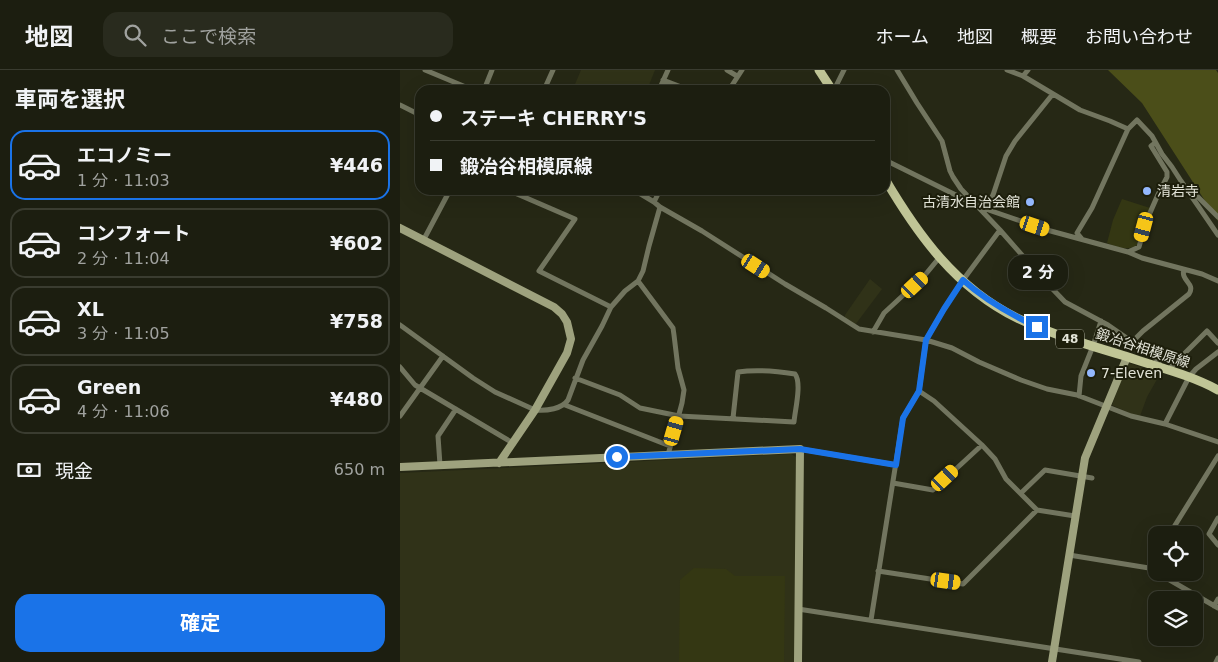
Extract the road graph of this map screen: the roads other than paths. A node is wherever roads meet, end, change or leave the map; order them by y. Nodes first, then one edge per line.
1 (426, 70) edge
2 (492, 70) edge
3 (553, 70) edge
4 (668, 70) edge
5 (727, 70) edge
6 (742, 70) edge
7 (819, 70) edge
8 (844, 70) edge
9 (897, 70) edge
10 (1007, 70) edge
11 (1028, 70) edge
12 (737, 76) junction
13 (1023, 76) junction
14 (664, 80) junction
15 (461, 85) edge
16 (486, 85) edge
17 (546, 85) edge
18 (662, 85) edge
19 (676, 85) edge
20 (732, 85) edge
21 (830, 85) edge
22 (836, 85) edge
23 (1052, 95) junction
24 (400, 105) edge
25 (415, 112) edge
26 (1128, 130) junction
27 (1155, 143) junction
28 (890, 163) edge
29 (890, 187) edge
30 (447, 195) edge
31 (520, 195) edge
32 (642, 195) edge
33 (658, 195) edge
34 (1191, 196) junction
35 (654, 202) junction
36 (976, 205) junction
37 (660, 207) junction
38 (984, 211) junction
39 (1218, 217) edge
40 (400, 228) edge
41 (1000, 230) junction
42 (1218, 235) edge
43 (423, 240) junction
44 (1084, 241) junction
45 (1128, 252) junction
46 (939, 258) junction
47 (1184, 269) junction
48 (963, 280) junction
49 (1218, 280) edge
50 (638, 281) junction
51 (611, 307) junction
52 (1101, 321) junction
53 (400, 325) edge
54 (873, 332) junction
55 (926, 340) junction
56 (1132, 342) junction
57 (1218, 343) edge
58 (1093, 346) junction
59 (1218, 352) edge
60 (443, 356) junction
61 (1127, 357) junction
62 (400, 367) edge
63 (1164, 369) junction
64 (1189, 377) junction
65 (575, 378) junction
66 (421, 388) junction
67 (1218, 390) edge
68 (919, 391) junction
69 (1079, 396) junction
70 (564, 405) junction
71 (1106, 406) junction
72 (456, 408) junction
73 (535, 410) junction
74 (400, 416) edge
75 (679, 416) junction
76 (733, 418) junction
77 (1165, 424) junction
78 (1218, 442) edge
79 (513, 443) junction
80 (982, 445) junction
81 (670, 446) junction
82 (800, 449) junction
83 (668, 455) junction
84 (1218, 456) edge
85 (500, 463) junction
86 (896, 465) junction
87 (440, 466) junction
88 (400, 467) edge
89 (1081, 476) junction
90 (1092, 478) dead end
91 (893, 483) junction
92 (1020, 493) junction
93 (1037, 510) junction
94 (1075, 516) junction
95 (1218, 518) edge
96 (1175, 526) edge
97 (1218, 545) edge
98 (1069, 555) junction
99 (1148, 568) edge
100 (878, 571) junction
101 (1171, 581) edge
102 (1218, 599) edge
103 (1216, 607) edge
104 (798, 609) junction
105 (871, 620) junction
106 (1054, 648) junction
107 (1218, 658) edge
108 (798, 662) edge
109 (1052, 662) edge
110 (1139, 662) edge
111 (1216, 662) edge

1 - 15 street
2 - 16 street
3 - 17 street
4 - 14 street
5 - 12 street
6 - 12 street
7 - 21 main road
8 - 22 street
9 - 36 street
10 - 13 street
11 - 13 street
12 - 20 street
13 - 23 street
14 - 18 street
14 - 19 street
23 - 26 street
23 - 38 street
24 - 25 street
26 - 27 street
26 - 44 street
27 - 34 street
27 - 45 street
28 - 36 street
29 - 46 main road, 鍛冶谷相模原線 / 48
30 - 43 street
31 - 51 street
32 - 35 street
33 - 35 street
34 - 39 street
34 - 42 street
35 - 37 street
36 - 38 street
37 - 50 street
37 - 54 street
38 - 41 street
38 - 44 street
40 - 43 street
41 - 48 street
41 - 52 street
43 - 73 street
44 - 45 street
45 - 47 street
46 - 48 main road, 鍛冶谷相模原線 / 48
46 - 54 street
47 - 49 street
47 - 56 street
48 - 55 street
48 - 58 main road, 鍛冶谷相模原線 / 48
50 - 51 street
50 - 75 street
51 - 65 street
52 - 56 street
52 - 58 street
53 - 60 street
54 - 55 street
55 - 68 street
55 - 69 street
56 - 63 street
57 - 63 street
58 - 61 main road, 鍛冶谷相模原線 / 48
58 - 69 street
59 - 64 street
60 - 66 street
60 - 73 street
61 - 63 main road, 鍛冶谷相模原線 / 48
61 - 71 street
62 - 66 street
63 - 64 main road, 鍛冶谷相模原線 / 48
64 - 67 main road, 鍛冶谷相模原線 / 48
64 - 77 street
65 - 70 street
65 - 75 street
66 - 72 street
66 - 74 street
68 - 80 street
68 - 86 street
69 - 71 street
70 - 73 street
70 - 81 street
71 - 77 street
71 - 89 street
72 - 79 street
72 - 87 street
73 - 79 street
75 - 76 street
75 - 81 street
76 - 76 street
77 - 78 street
79 - 85 street
80 - 91 street
80 - 92 street
81 - 83 street
82 - 83 street
82 - 86 street
82 - 104 street
83 - 85 street
84 - 96 street
85 - 87 street
86 - 91 street
87 - 88 street
89 - 90 street
89 - 92 street
89 - 94 street
91 - 100 street
92 - 93 street
93 - 94 street
93 - 100 street
94 - 98 street
95 - 97 street
98 - 99 street
98 - 106 street
100 - 105 street
101 - 103 street
102 - 103 street
104 - 105 street
104 - 108 street
105 - 106 street
106 - 109 street
106 - 110 street
107 - 111 street

